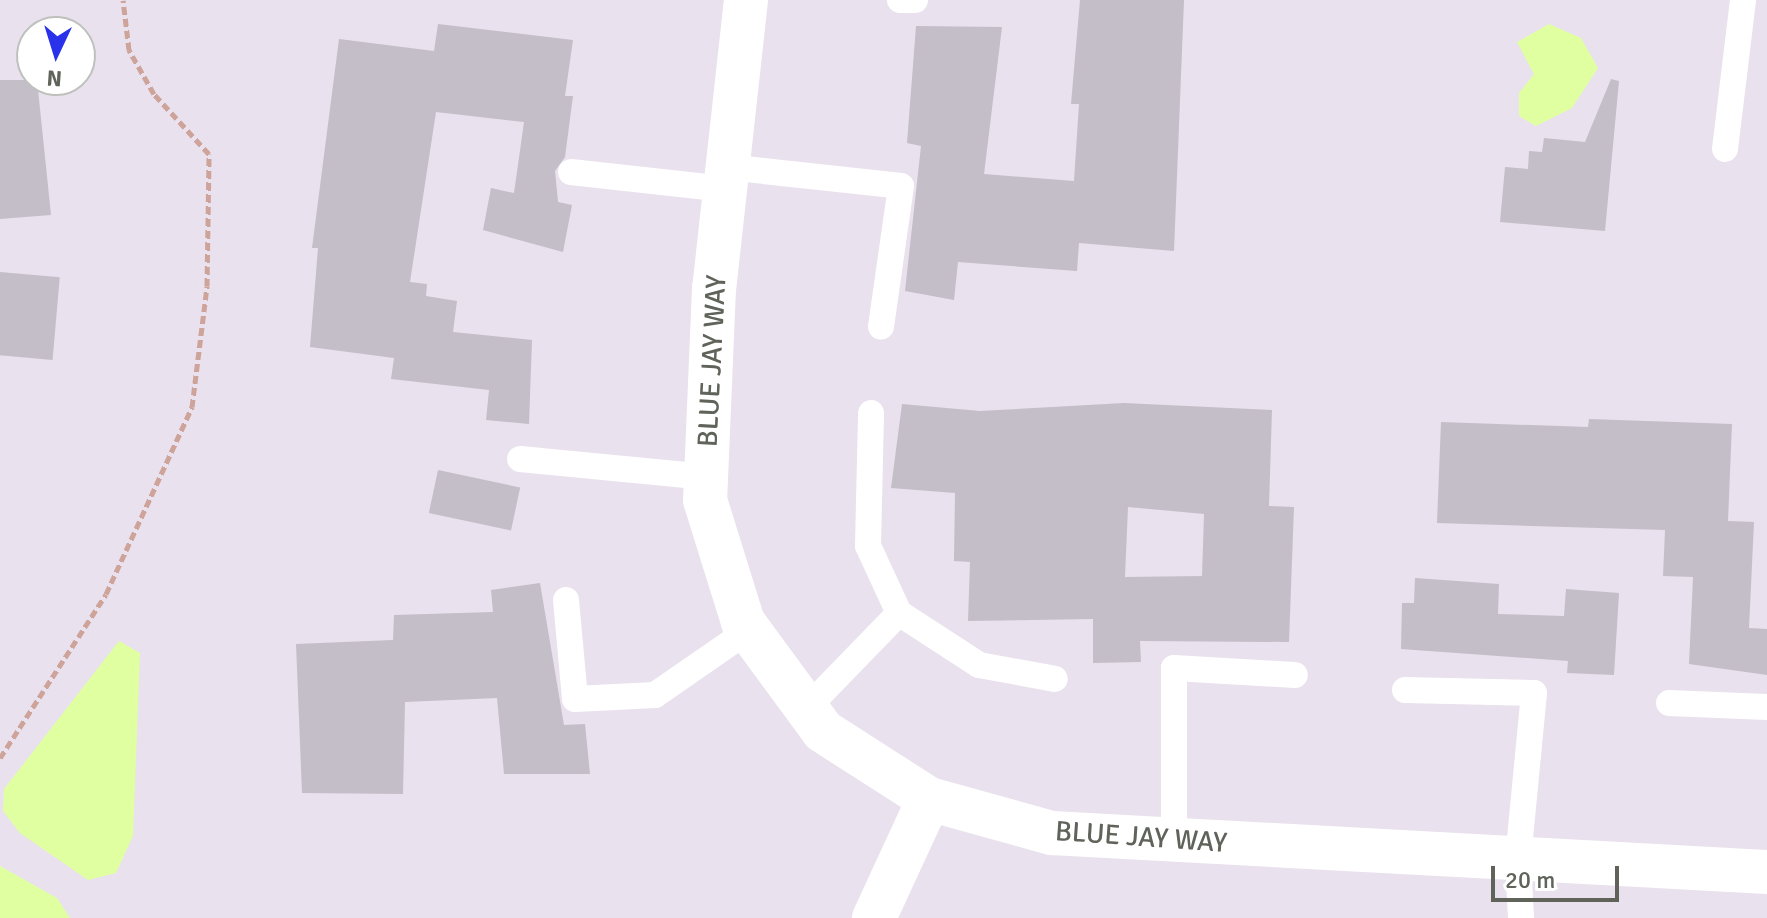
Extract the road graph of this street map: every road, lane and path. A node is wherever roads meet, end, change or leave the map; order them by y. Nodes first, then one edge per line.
1 (123, 0) edge
2 (746, 0) edge
3 (900, 0) edge
4 (915, 0) edge
5 (1743, 0) edge
6 (1725, 149) dead end
7 (571, 172) dead end
8 (726, 178) junction
9 (881, 327) dead end
10 (871, 413) dead end
11 (520, 459) dead end
12 (707, 477) junction
13 (566, 600) dead end
14 (899, 613) junction
15 (749, 630) junction
16 (1295, 675) dead end
17 (1055, 679) dead end
18 (1405, 690) dead end
19 (1669, 703) dead end
20 (1767, 707) edge
21 (807, 708) junction
22 (0, 758) edge
23 (929, 799) junction
24 (1174, 840) junction
25 (1518, 859) junction
26 (1767, 872) edge
27 (874, 918) edge
28 (1521, 918) edge

1 - 22 path
2 - 8 street, BLUE JAY WAY
3 - 4 lane
5 - 6 lane
7 - 8 lane
8 - 9 lane
8 - 12 street, BLUE JAY WAY
10 - 14 lane
11 - 12 lane
12 - 15 street, BLUE JAY WAY
13 - 15 lane
14 - 17 lane
14 - 21 lane
15 - 21 street, BLUE JAY WAY
16 - 24 lane
18 - 25 lane
19 - 20 lane
21 - 23 street, BLUE JAY WAY
23 - 24 street, BLUE JAY WAY
23 - 27 street
24 - 25 street, BLUE JAY WAY
25 - 26 street, BLUE JAY WAY
25 - 28 lane

